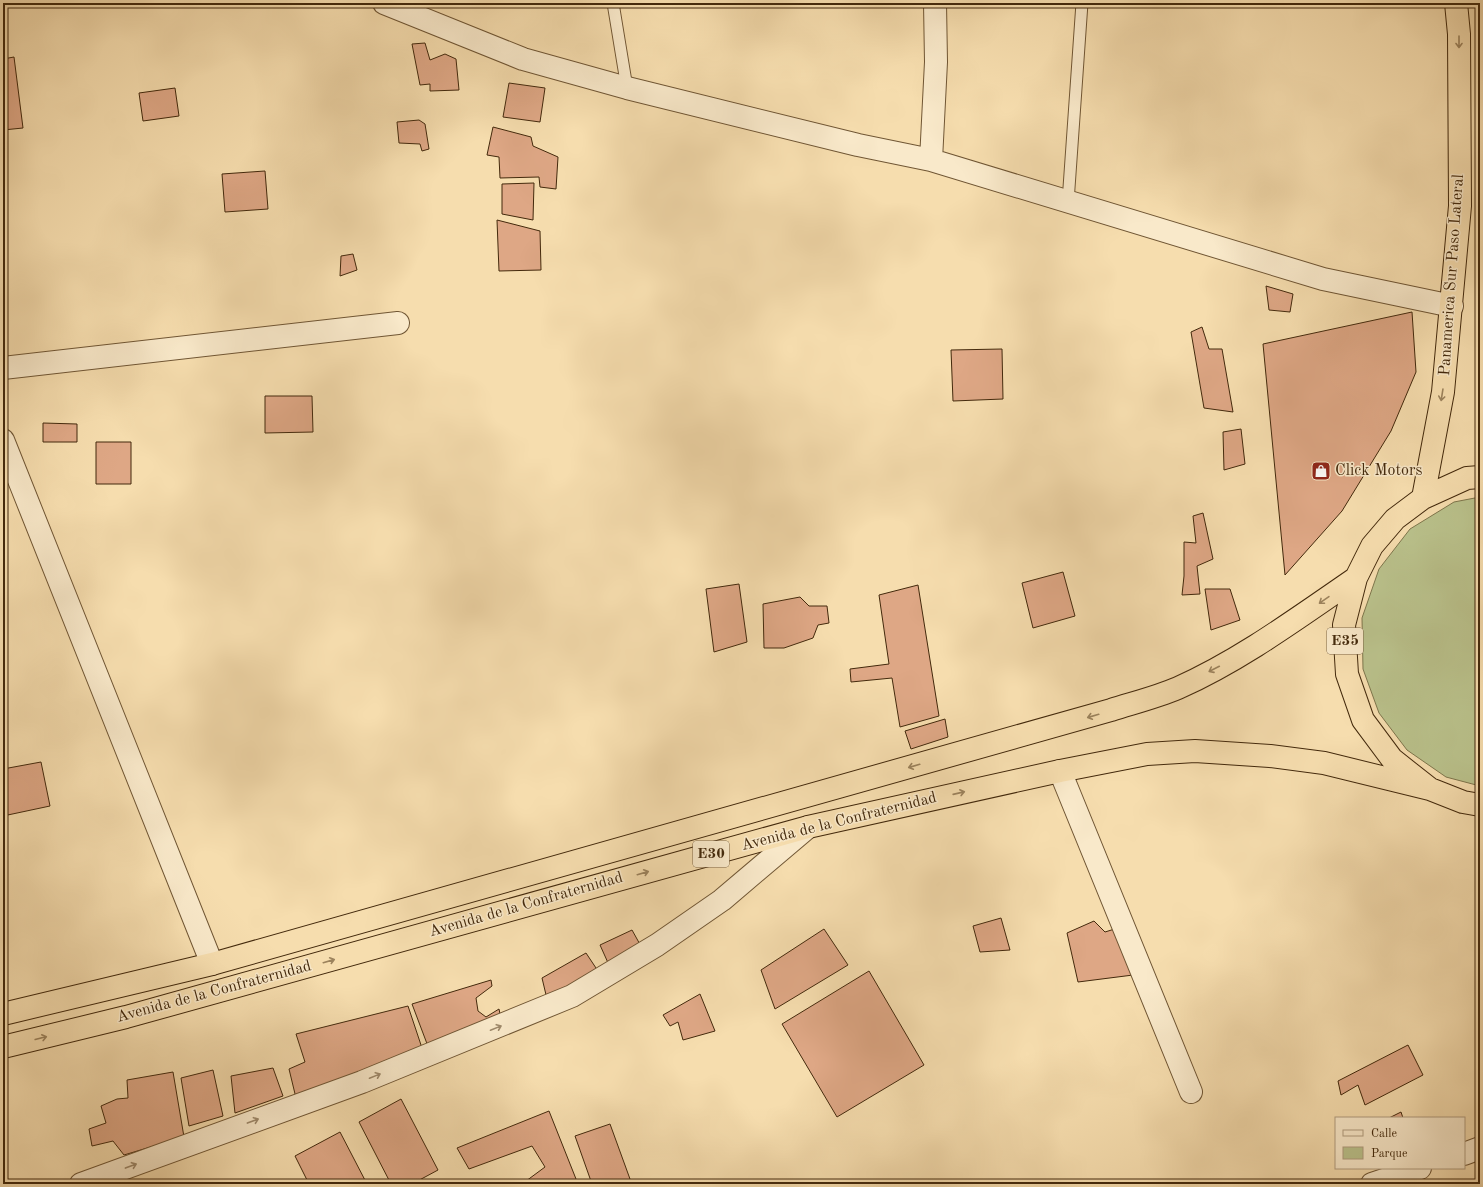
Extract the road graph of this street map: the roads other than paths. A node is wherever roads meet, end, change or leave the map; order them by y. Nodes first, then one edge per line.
1 (613, 3) edge
2 (934, 3) edge
3 (1082, 3) edge
4 (1456, 3) edge
5 (388, 4) edge
6 (627, 88) junction
7 (931, 160) junction
8 (1068, 202) junction
9 (1452, 306) junction
10 (398, 323) dead end
11 (3, 368) edge
12 (3, 440) edge
13 (1480, 477) edge
14 (1423, 498) junction
15 (1356, 578) junction
16 (1060, 771) junction
17 (1430, 789) junction
18 (1480, 805) edge
19 (808, 827) junction
20 (212, 964) junction
21 (3, 1014) edge
22 (3, 1047) edge
23 (1191, 1092) dead end
24 (1480, 1148) edge
25 (1465, 1154) edge
26 (1417, 1169) edge
27 (81, 1184) edge
28 (1372, 1184) edge

1 - 6 lane
2 - 7 street
3 - 8 lane
4 -> 9 highway, Panamerica Sur Paso Lateral
5 - 6 street
6 - 7 street
7 - 8 street
8 - 9 street
9 -> 14 highway, Panamerica Sur Paso Lateral
10 - 11 street
12 - 20 street
13 - 14 highway, E35
14 - 15 highway, E35
15 - 17 highway, E35
15 -> 20 highway, Avenida de la Confraternidad / E30
16 - 17 highway, Avenida de la Confraternidad / E30
19 -> 16 highway, Avenida de la Confraternidad / E30
16 - 23 street
17 - 18 highway, E35
22 -> 19 highway, Avenida de la Confraternidad / E30
27 -> 19 street
20 - 21 highway, Avenida de la Confraternidad / E30
24 - 25 street
26 - 28 street

